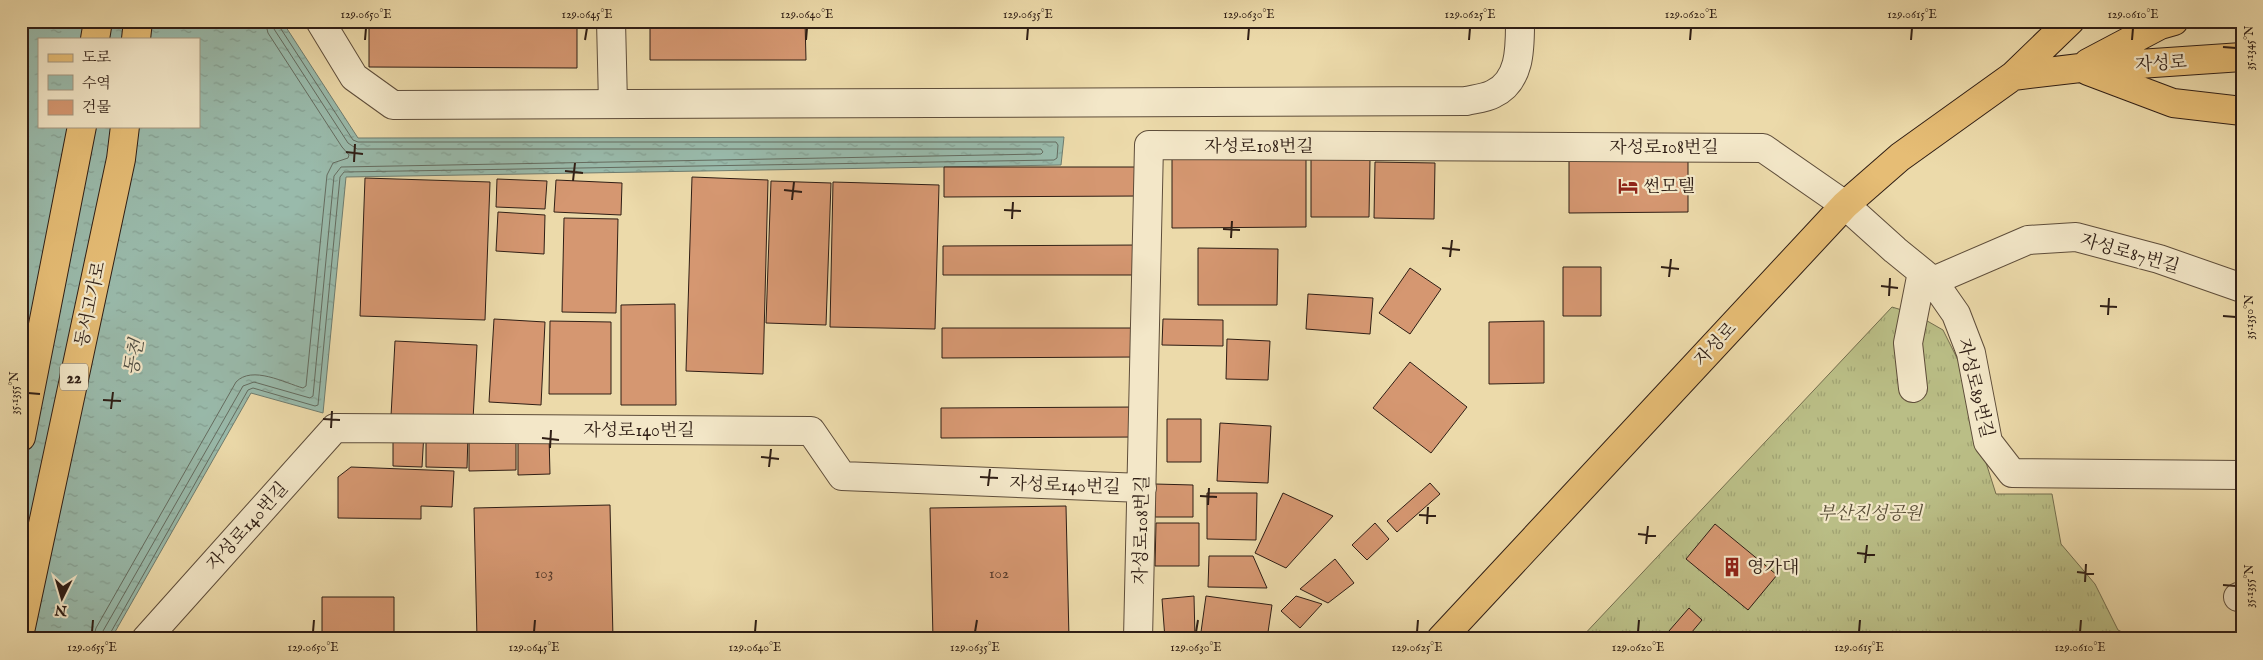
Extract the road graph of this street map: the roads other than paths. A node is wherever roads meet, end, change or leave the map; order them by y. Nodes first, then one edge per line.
1 (98, 21) edge
2 (138, 21) edge
3 (320, 21) edge
4 (611, 21) edge
5 (1520, 21) edge
6 (2070, 21) edge
7 (2174, 21) edge
8 (95, 38) edge
9 (136, 38) edge
10 (2242, 57) edge
11 (2080, 68) junction
12 (2013, 76) junction
13 (612, 104) junction
14 (2242, 111) edge
15 (82, 128) edge
16 (125, 128) edge
17 (1844, 205) junction
18 (1928, 276) junction
19 (2242, 288) edge
20 (1913, 388) dead end
21 (21, 437) edge
22 (2242, 475) edge
23 (1142, 488) junction
24 (21, 627) edge
25 (146, 639) edge
26 (1138, 639) edge
27 (1441, 639) edge

1 - 8 main road
2 - 9 main road
3 - 13 street
4 - 13 street
5 - 13 street
6 - 12 main road, 자성로
7 - 11 main road, 자성로
10 - 11 main road, 자성로
11 - 12 main road, 자성로
11 - 14 main road
12 - 17 main road, 자성로
15 - 21 main road, 22
16 - 24 main road, 동서고가로 / 22
17 - 18 street, 자성로89번길
17 - 23 street, 자성로108번길
17 - 27 main road, 자성로
18 - 19 street, 자성로87번길
18 - 20 street
18 - 22 street, 자성로89번길
23 - 25 street, 자성로140번길
23 - 26 street, 자성로108번길

